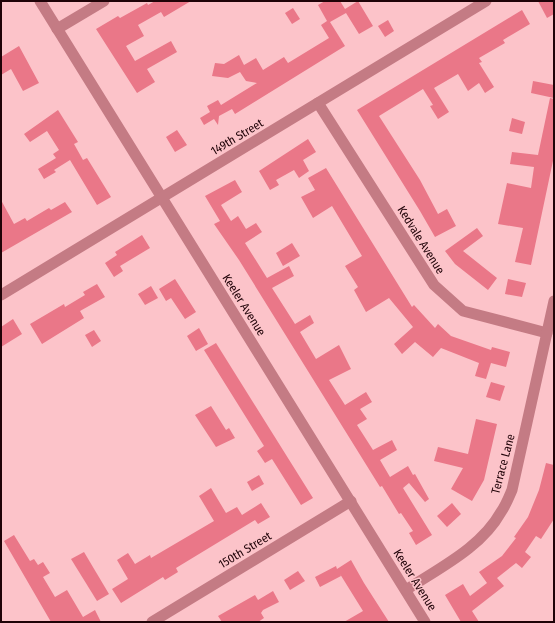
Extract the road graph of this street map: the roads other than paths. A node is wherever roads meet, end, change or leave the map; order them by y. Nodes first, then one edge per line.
1 (40, 1) edge
2 (104, 1) edge
3 (486, 1) edge
4 (470, 5) edge
5 (57, 29) junction
6 (318, 103) junction
7 (161, 198) junction
8 (1, 295) edge
9 (554, 301) edge
10 (547, 333) junction
11 (351, 501) junction
12 (406, 590) junction
13 (152, 622) edge
14 (425, 622) edge

1 - 5 street, Keeler Avenue
2 - 5 street
3 - 4 street, 149th Street
4 - 6 street, 149th Street
5 - 7 street, Keeler Avenue
6 - 7 street, 149th Street
6 - 10 street, Kedvale Avenue
7 - 8 street, 149th Street
7 - 11 street, Keeler Avenue
9 - 10 street, Terrace Lane
10 - 12 street, Terrace Lane
11 - 12 street, Keeler Avenue
11 - 13 street, 150th Street
12 - 14 street, Keeler Avenue

